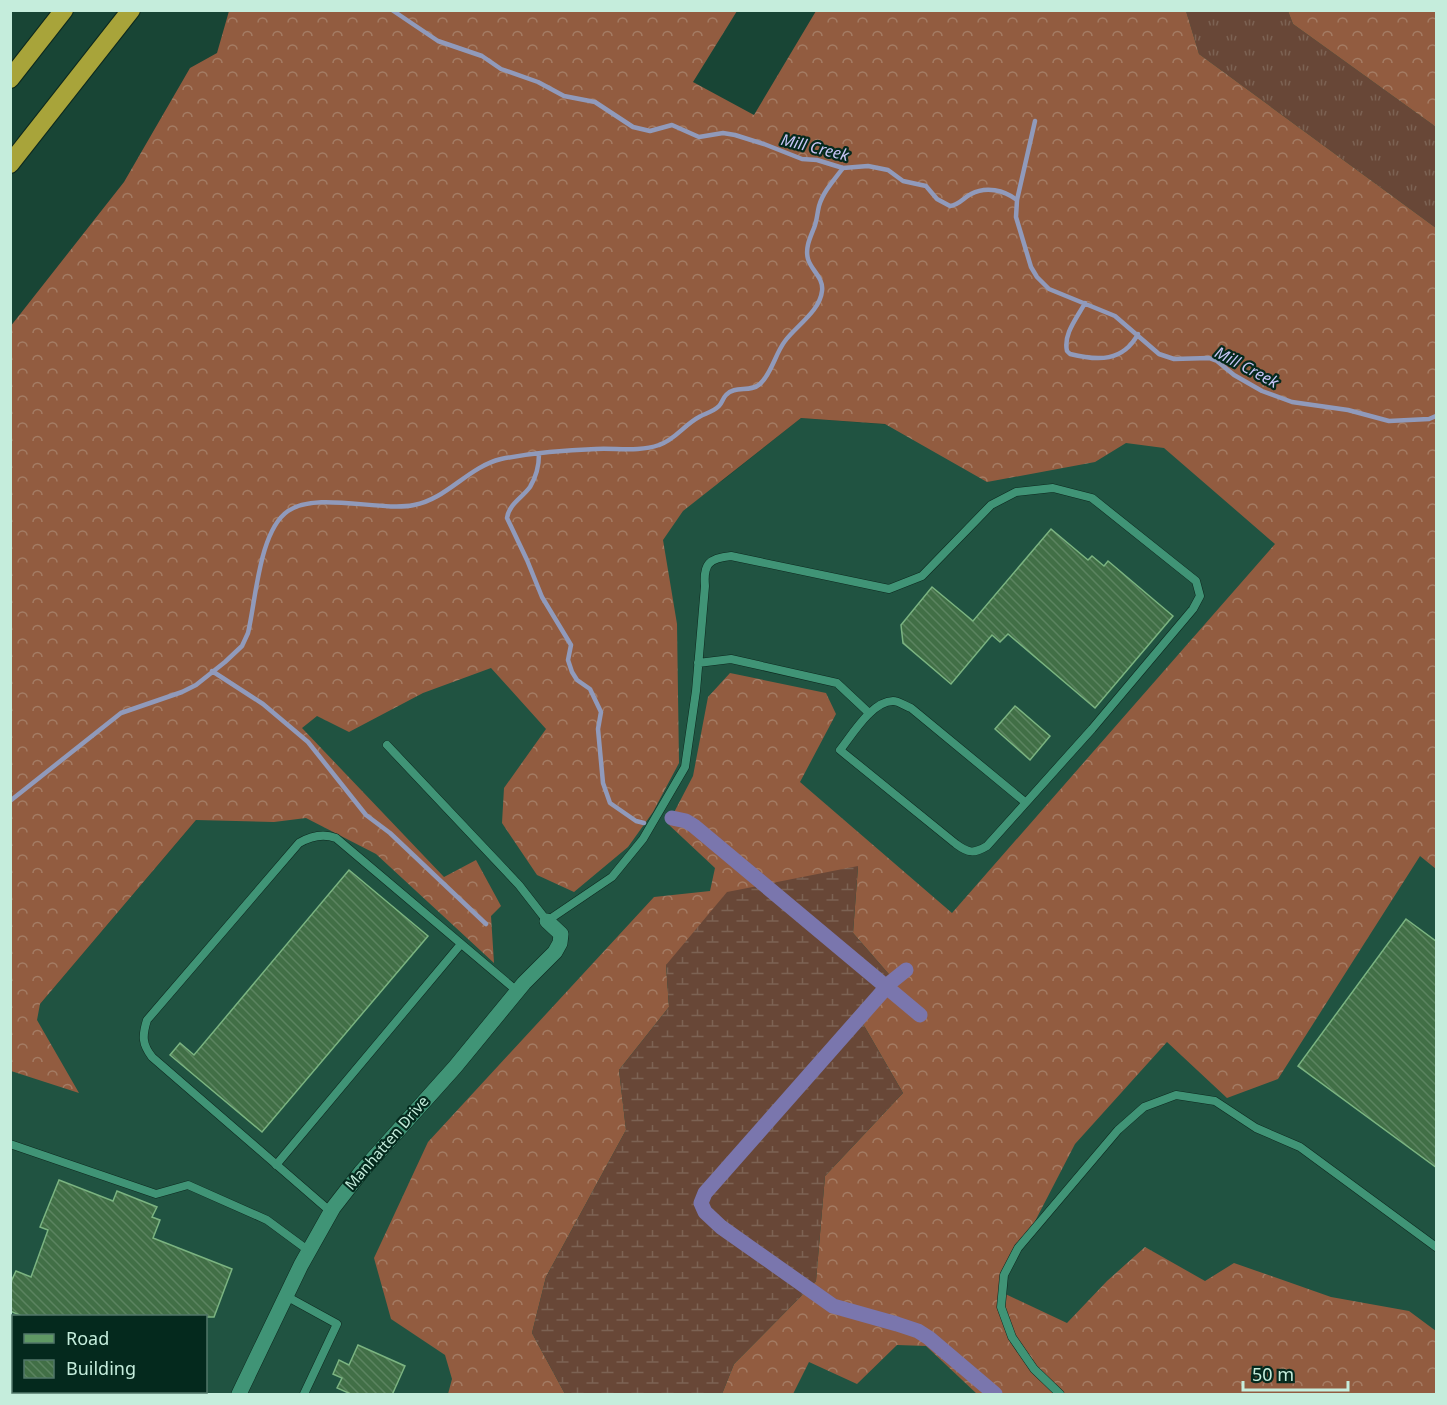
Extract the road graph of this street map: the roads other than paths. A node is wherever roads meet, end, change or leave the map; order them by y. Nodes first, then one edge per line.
1 (64, 10) edge
2 (131, 10) edge
3 (10, 79) edge
4 (10, 164) edge
5 (698, 663) junction
6 (869, 713) junction
7 (387, 745) dead end
8 (1025, 802) junction
9 (547, 921) junction
10 (461, 944) junction
11 (517, 991) junction
12 (10, 1144) edge
13 (276, 1165) junction
14 (331, 1212) junction
15 (1437, 1247) edge
16 (309, 1251) junction
17 (286, 1296) junction
18 (82, 1393) edge
19 (91, 1395) edge
20 (239, 1395) edge
21 (304, 1395) edge
22 (1060, 1395) edge

1 - 3 highway
2 - 4 highway
5 - 6 lane
5 - 8 lane
5 - 9 lane
6 - 8 lane
6 - 8 lane
7 - 9 lane
9 - 11 street, Manhatten Drive
10 - 11 lane
10 - 13 lane
10 - 13 lane
11 - 14 street, Manhatten Drive
12 - 16 lane
13 - 14 lane
14 - 16 street, Manhatten Drive
15 - 22 lane
16 - 17 street, Manhatten Drive
17 - 20 street, Manhatten Drive
17 - 21 lane
18 - 19 street

